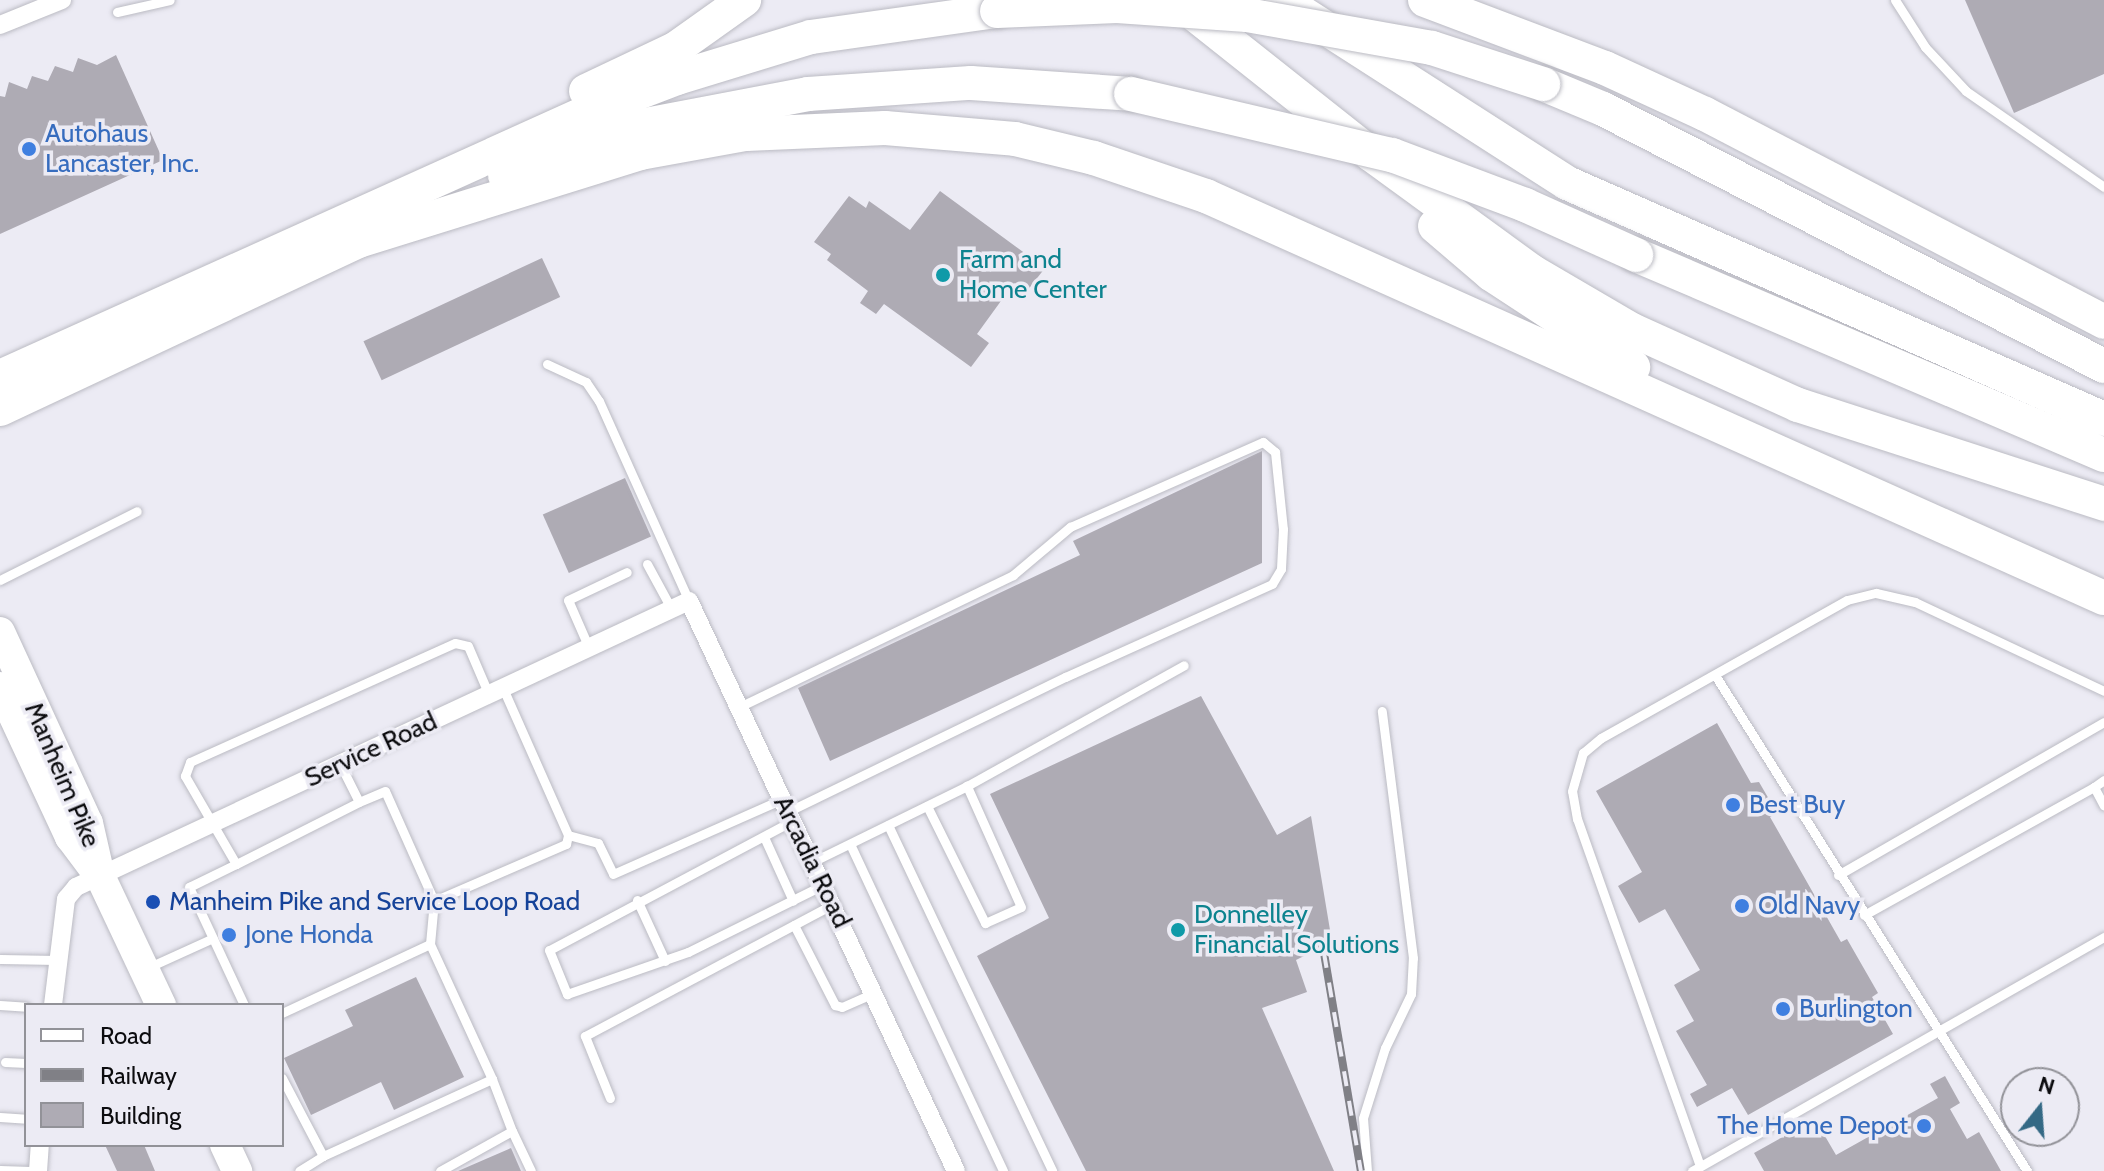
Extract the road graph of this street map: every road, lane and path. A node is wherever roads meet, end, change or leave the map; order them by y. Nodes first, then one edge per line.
1 (62, 0) edge
2 (170, 0) edge
3 (744, 0) edge
4 (1176, 0) edge
5 (1282, 0) edge
6 (1425, 0) edge
7 (1895, 0) edge
8 (117, 12) dead end
9 (0, 25) edge
10 (1372, 155) junction
11 (2104, 187) edge
12 (360, 228) junction
13 (2104, 322) edge
14 (547, 364) dead end
15 (2104, 366) edge
16 (0, 377) edge
17 (0, 409) edge
18 (2104, 419) edge
19 (1753, 439) junction
20 (2104, 455) edge
21 (2104, 504) edge
22 (137, 511) dead end
23 (647, 564) dead end
24 (627, 572) dead end
25 (0, 580) edge
26 (2104, 598) edge
27 (689, 601) junction
28 (672, 610) junction
29 (0, 632) edge
30 (589, 648) junction
31 (1184, 665) dead end
32 (1715, 675) junction
33 (0, 687) edge
34 (496, 691) junction
35 (2104, 691) edge
36 (739, 707) junction
37 (1382, 711) dead end
38 (2104, 722) edge
39 (340, 764) junction
40 (2104, 780) edge
41 (967, 786) junction
42 (2094, 787) junction
43 (359, 802) junction
44 (927, 806) junction
45 (2104, 806) edge
46 (787, 811) junction
47 (216, 824) junction
48 (888, 825) junction
49 (568, 835) junction
50 (764, 837) junction
51 (850, 844) junction
52 (812, 862) junction
53 (236, 864) junction
54 (1838, 875) junction
55 (100, 876) junction
56 (823, 885) junction
57 (637, 900) junction
58 (434, 901) junction
59 (793, 901) junction
60 (833, 904) junction
61 (1864, 915) junction
62 (794, 925) junction
63 (2104, 937) edge
64 (213, 938) junction
65 (430, 944) junction
66 (0, 959) edge
67 (57, 960) junction
68 (665, 961) junction
69 (144, 969) junction
70 (874, 993) junction
71 (53, 1003) edge
72 (160, 1003) edge
73 (243, 1003) edge
74 (0, 1005) edge
75 (24, 1007) edge
76 (284, 1012) edge
77 (1936, 1032) junction
78 (5, 1062) dead end
79 (24, 1063) edge
80 (492, 1079) junction
81 (284, 1082) edge
82 (610, 1098) dead end
83 (0, 1117) edge
84 (24, 1119) edge
85 (512, 1131) junction
86 (40, 1147) edge
87 (226, 1147) edge
88 (323, 1156) junction
89 (311, 1168) edge
90 (1696, 1169) edge
91 (0, 1170) edge
92 (38, 1171) edge
93 (237, 1171) edge
94 (299, 1171) edge
95 (440, 1171) edge
96 (531, 1171) edge
97 (956, 1171) edge
98 (1003, 1171) edge
99 (1052, 1171) edge
100 (1367, 1171) edge
101 (2027, 1171) edge

1 - 9 street
2 - 8 lane
3 - 12 highway
4 - 10 highway
5 - 18 highway
6 - 13 highway
7 - 11 lane
10 - 19 highway
10 - 21 highway
12 - 15 highway, bridge
12 - 16 highway
12 - 17 highway
12 - 19 highway
12 - 20 highway, bridge
14 - 27 lane
19 - 26 highway
22 - 25 lane
23 - 28 lane
24 - 30 lane
27 - 28 street
27 - 36 street, Arcadia Road
28 - 30 street, Service Road
29 - 55 main road, Manheim Pike
30 - 34 street, Service Road
31 - 41 lane
32 - 35 lane
32 - 54 lane
32 - 90 lane
33 - 55 main road, Manheim Pike
34 - 39 street, Service Road
34 - 47 lane
34 - 49 lane
36 - 46 street, Arcadia Road
36 - 46 lane
37 - 100 lane
38 - 54 lane
39 - 43 lane
39 - 47 street, Service Road
40 - 42 lane
41 - 44 lane
41 - 44 lane
42 - 45 lane
42 - 61 lane
43 - 53 lane
43 - 58 lane
44 - 48 lane
46 - 49 lane
46 - 50 lane
46 - 52 street, Arcadia Road
47 - 53 lane
47 - 55 street, Service Road
48 - 51 lane
48 - 99 lane
49 - 58 lane
50 - 57 lane
50 - 59 lane
51 - 52 lane
51 - 98 lane
52 - 56 street, Arcadia Road
53 - 64 lane
54 - 61 lane
55 - 67 street, Service Road
55 - 69 main road, Manheim Pike
56 - 59 lane
56 - 60 street, Arcadia Road
57 - 68 lane
57 - 68 lane
58 - 65 lane
59 - 68 lane
60 - 62 lane
60 - 70 street, Arcadia Road
61 - 77 lane
62 - 70 lane
62 - 82 lane
63 - 77 lane
64 - 69 lane
64 - 73 lane
65 - 76 lane
65 - 80 lane
66 - 67 lane
67 - 71 street, Service Road
69 - 72 main road, Manheim Pike
70 - 97 street, Arcadia Road
74 - 75 lane
77 - 90 lane
77 - 101 lane
78 - 79 lane
80 - 85 lane
80 - 88 lane
81 - 88 lane
83 - 84 lane
85 - 95 lane
85 - 96 lane
86 - 92 street
87 - 93 main road
88 - 89 lane
89 - 94 lane
91 - 92 lane

